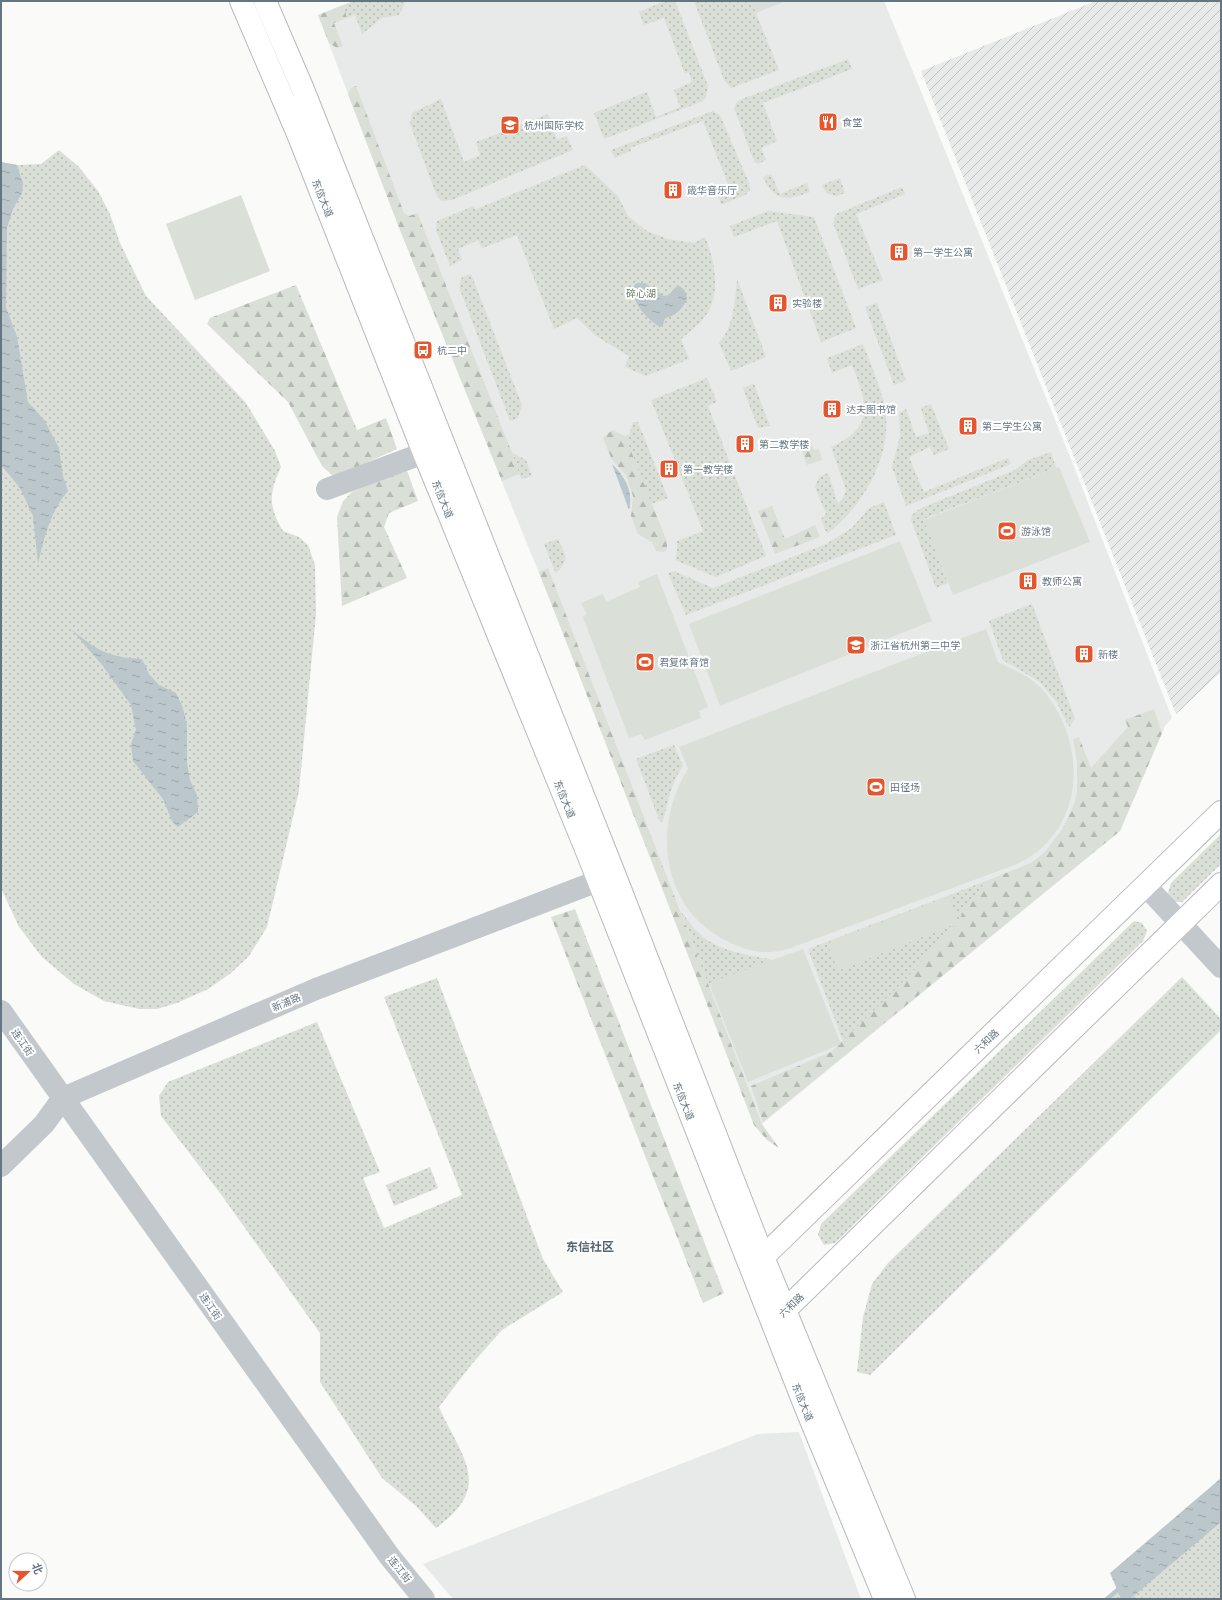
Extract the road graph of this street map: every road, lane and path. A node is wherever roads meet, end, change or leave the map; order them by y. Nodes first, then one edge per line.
1 (241, 1) edge
2 (265, 1) edge
3 (424, 453) junction
4 (328, 489) dead end
5 (1221, 812) edge
6 (598, 882) junction
7 (1221, 884) edge
8 (1146, 886) junction
9 (1181, 923) junction
10 (1221, 967) edge
11 (1, 1011) edge
12 (63, 1098) junction
13 (1, 1166) edge
14 (758, 1265) junction
15 (779, 1317) junction
16 (424, 1599) edge
17 (885, 1599) edge
18 (904, 1599) edge

1 - 3 main road, 东信大道
2 - 14 main road, 东信大道
3 - 4 street
3 - 6 main road, 东信大道
5 - 8 main road, 六和路
6 - 12 street, 新浦路
6 - 14 main road, 东信大道
7 - 9 main road, 六和路
8 - 9 street
8 - 14 main road, 六和路
9 - 10 street
9 - 15 main road, 六和路
11 - 12 street, 连江街
12 - 13 street
12 - 16 street, 连江街
14 - 15 main road, 东信大道
15 - 17 main road, 东信大道
15 - 18 main road, 东信大道

